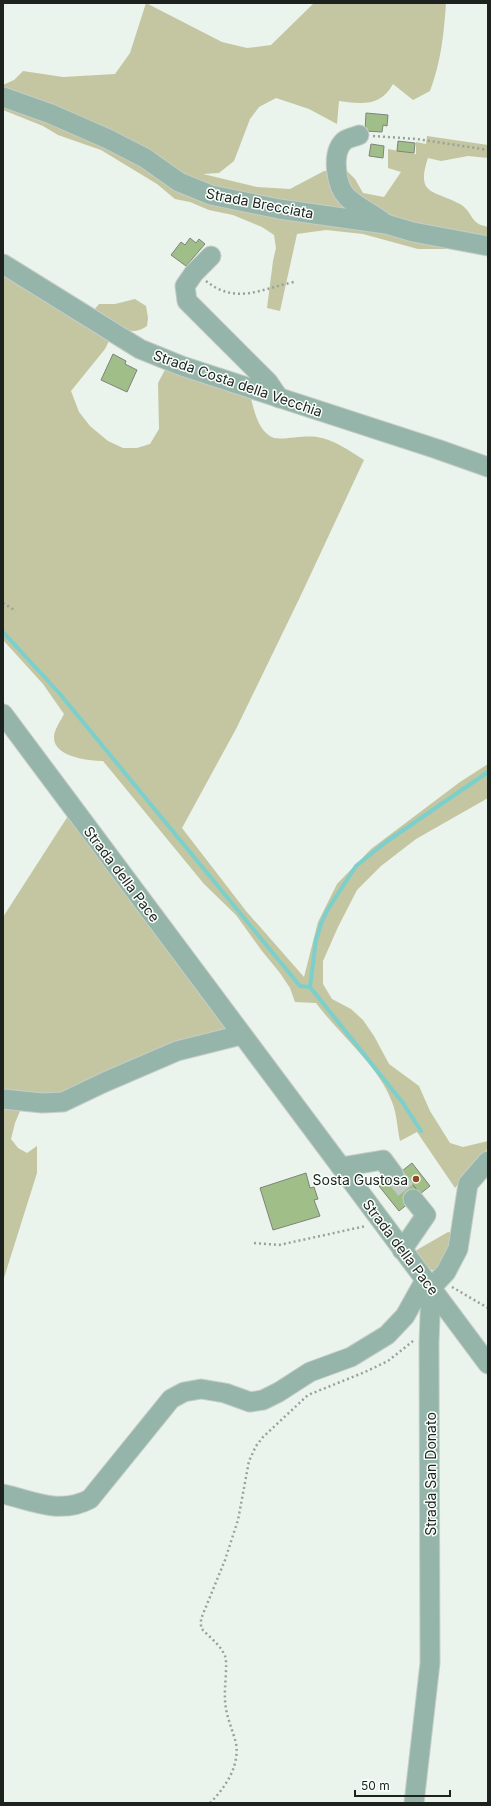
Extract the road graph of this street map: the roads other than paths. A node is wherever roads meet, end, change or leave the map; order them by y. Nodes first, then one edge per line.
1 (3, 97) edge
2 (359, 136) road end
3 (386, 224) junction
4 (488, 246) edge
5 (211, 256) dead end
6 (3, 264) edge
7 (279, 398) junction
8 (488, 467) edge
9 (3, 714) edge
10 (241, 1034) junction
11 (3, 1099) edge
12 (488, 1161) edge
13 (341, 1168) junction
14 (394, 1175) tunnel mouth
15 (413, 1199) tunnel mouth
16 (402, 1250) junction
17 (432, 1282) junction
18 (488, 1364) edge
19 (3, 1494) edge
20 (414, 1803) edge

1 - 3 street, Strada Brecciata
2 - 3 street
3 - 4 street, Strada Brecciata
5 - 7 street
6 - 7 street, Strada Costa della Vecchia
7 - 8 street, Strada Costa della Vecchia
9 - 10 street, Strada della Pace
10 - 11 street
10 - 13 street, Strada della Pace
12 - 17 street
13 - 14 street
13 - 16 street, Strada della Pace
15 - 16 street
16 - 17 street, Strada della Pace
17 - 18 street, Strada della Pace
17 - 19 street
17 - 20 street, Strada San Donato

